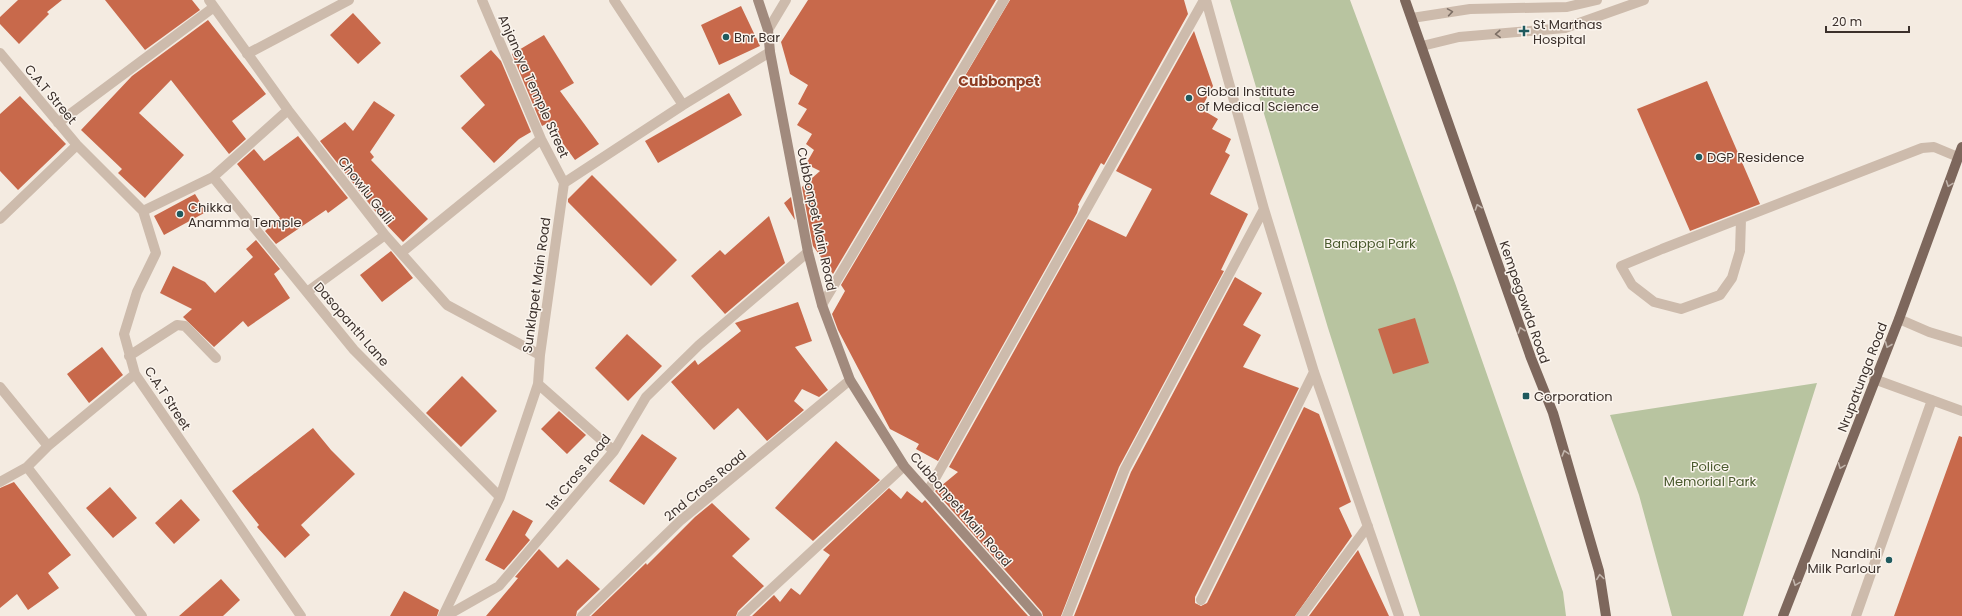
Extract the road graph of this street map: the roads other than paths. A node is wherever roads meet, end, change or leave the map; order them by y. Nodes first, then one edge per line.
1 (349, 0) edge
2 (482, 0) edge
3 (614, 0) edge
4 (758, 0) edge
5 (786, 0) edge
6 (1004, 0) edge
7 (1205, 0) edge
8 (1405, 0) edge
9 (1597, 0) edge
10 (1644, 0) edge
11 (212, 3) edge
12 (1412, 18) junction
13 (768, 30) junction
14 (1422, 46) junction
15 (770, 52) junction
16 (0, 53) edge
17 (247, 54) junction
18 (683, 105) junction
19 (288, 110) junction
20 (58, 123) junction
21 (541, 139) junction
22 (77, 145) junction
23 (1962, 147) edge
24 (1958, 157) junction
25 (213, 177) junction
26 (564, 183) junction
27 (1264, 209) junction
28 (143, 211) junction
29 (0, 219) edge
30 (1741, 219) junction
31 (385, 235) junction
32 (402, 252) junction
33 (808, 252) junction
34 (307, 292) junction
35 (822, 305) junction
36 (1899, 319) junction
37 (1962, 342) edge
38 (540, 355) junction
39 (130, 356) junction
40 (216, 358) dead end
41 (1314, 372) junction
42 (135, 374) junction
43 (1874, 379) junction
44 (850, 380) junction
45 (538, 384) junction
46 (0, 387) edge
47 (1932, 400) junction
48 (1962, 411) edge
49 (48, 446) junction
50 (614, 451) junction
51 (904, 466) junction
52 (27, 467) junction
53 (0, 482) edge
54 (928, 492) junction
55 (500, 496) junction
56 (1368, 526) junction
57 (1201, 600) dead end
58 (142, 616) edge
59 (301, 616) edge
60 (444, 616) edge
61 (582, 616) edge
62 (742, 616) edge
63 (1037, 616) edge
64 (1067, 616) edge
65 (1301, 616) edge
66 (1399, 616) edge
67 (1606, 616) edge
68 (1783, 616) edge
69 (1856, 616) edge

1 - 17 street
2 - 21 street, Anjaneya Temple Street
3 - 18 street
4 - 13 street, Cubbonpet Main Road
5 - 13 street
6 - 35 street
7 - 27 street
7 - 54 street
8 - 12 main road, Kempegowda Road
12 -> 9 street
10 -> 14 street
11 - 17 street, Chowlu Galli
11 - 20 street
12 - 14 main road, Kempegowda Road
13 - 15 street, Cubbonpet Main Road
67 -> 14 main road, Kempegowda Road
15 - 18 street
15 - 33 street, Cubbonpet Main Road
16 - 20 street, C.A.T Street
17 - 19 street, Chowlu Galli
18 - 26 street
19 - 25 street
19 - 31 street, Chowlu Galli
20 - 22 street, C.A.T Street
21 - 26 street, Anjaneya Temple Street
21 - 32 street
22 - 28 street, C.A.T Street
22 - 29 street
23 - 24 main road, Nrupatunga Road
24 - 30 street
24 -> 36 main road, Nrupatunga Road
25 - 28 street
25 - 34 street, Dasopanth Lane
26 - 38 street, Sunklapet Main Road
27 - 41 street
27 - 64 street
28 - 39 street, C.A.T Street
30 - 30 street
31 - 32 street, Chowlu Galli
31 - 34 street
32 - 38 street, Chowlu Galli
33 - 35 street, Cubbonpet Main Road
33 - 50 street, 1st Cross Road
34 - 55 street, Dasopanth Lane
35 - 44 street, Cubbonpet Main Road
36 - 37 street
36 -> 43 main road, Nrupatunga Road
38 - 45 street, Sunklapet Main Road
39 - 40 street
39 - 42 street, C.A.T Street
41 - 56 street
41 - 57 street
42 - 49 street
42 - 59 street, C.A.T Street
43 - 47 street
43 -> 68 main road, Nrupatunga Road
44 - 51 street, Cubbonpet Main Road
44 - 61 street, 2nd Cross Road
45 - 50 street
45 - 55 street, Sunklapet Main Road
46 - 49 street
47 - 48 street
47 - 69 street
49 - 52 street
50 - 60 street, 1st Cross Road
51 - 54 street, Cubbonpet Main Road
51 - 62 street
52 - 53 street
52 - 58 street
54 - 63 street, Cubbonpet Main Road
55 - 60 street, Sunklapet Main Road
56 - 65 street
56 - 66 street

